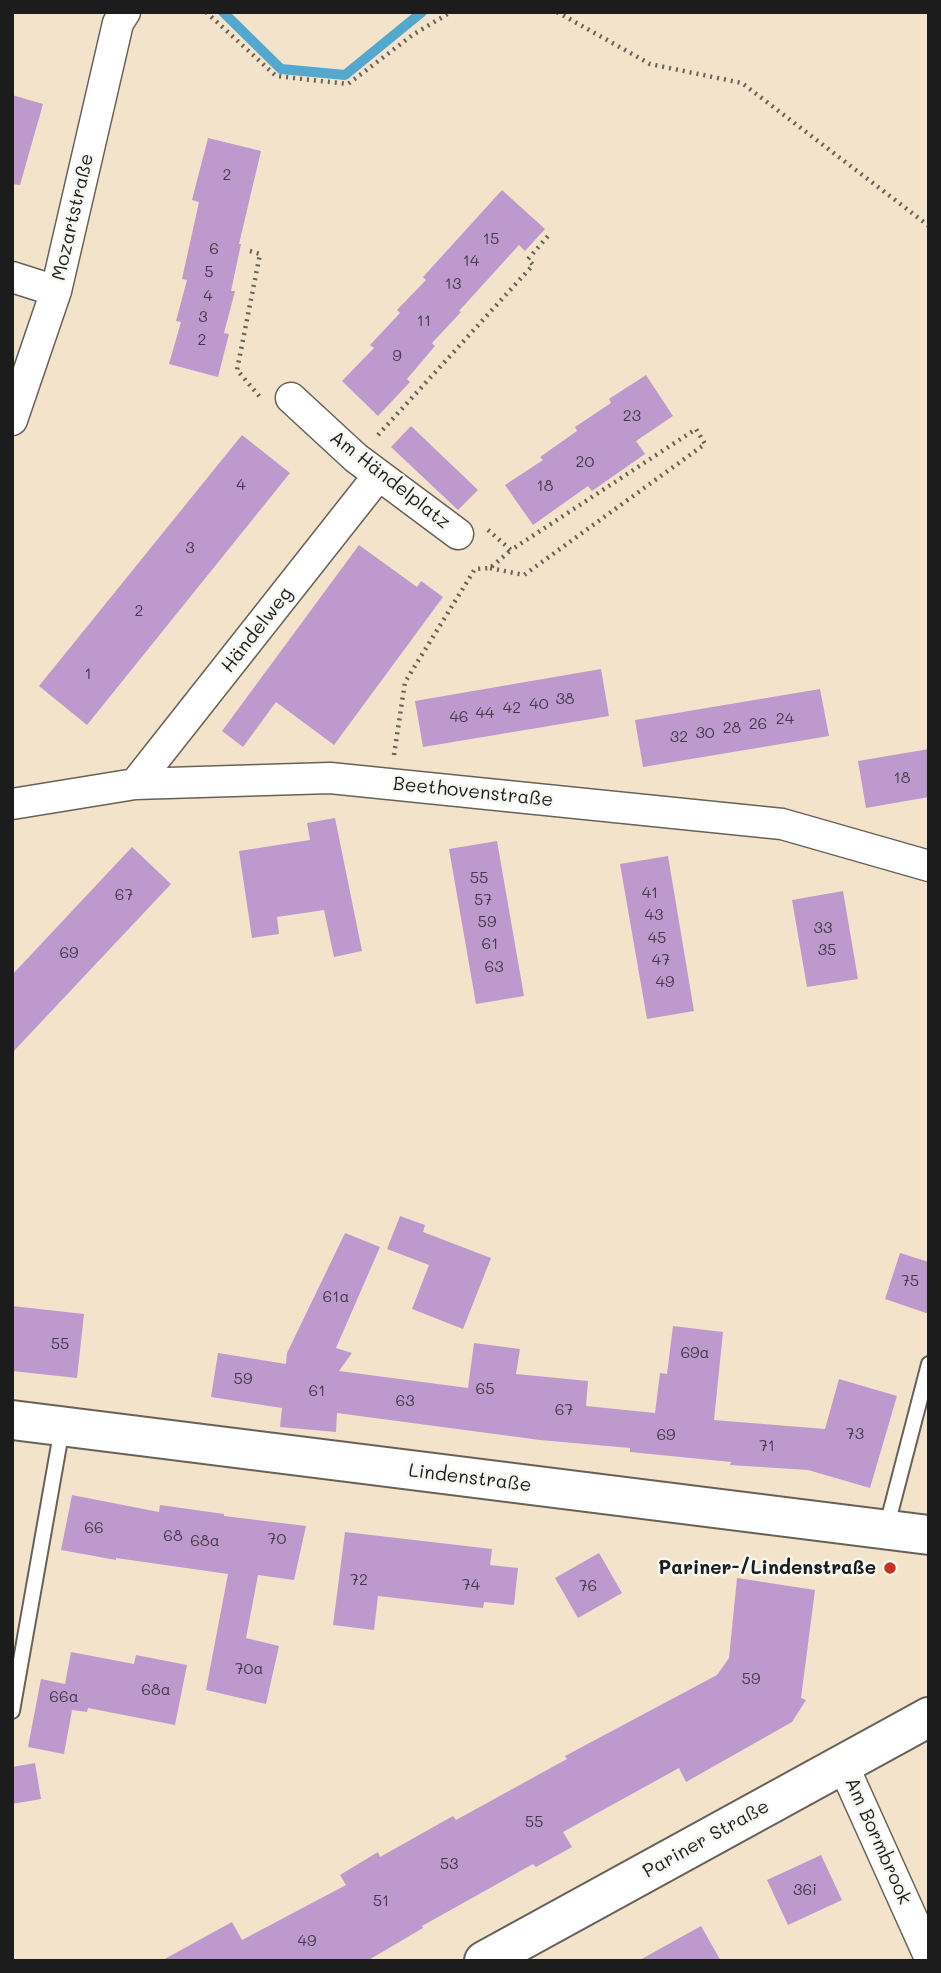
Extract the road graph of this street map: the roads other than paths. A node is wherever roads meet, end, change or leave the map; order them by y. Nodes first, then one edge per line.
1 (125, 12) edge
2 (12, 277) edge
3 (56, 291) junction
4 (291, 398) road end
5 (12, 420) edge
6 (367, 467) junction
7 (458, 534) road end
8 (135, 784) junction
9 (12, 804) edge
10 (929, 866) edge
11 (929, 1364) edge
12 (12, 1420) edge
13 (62, 1426) junction
14 (885, 1531) junction
15 (929, 1535) edge
16 (12, 1711) edge
17 (929, 1717) edge
18 (844, 1765) junction
19 (929, 1955) edge
20 (484, 1961) edge

1 - 3 street, Mozartstraße
2 - 3 street
3 - 5 street, Mozartstraße
4 - 6 street, Am Händelplatz
6 - 7 street, Am Händelplatz
6 - 8 street, Händelweg
8 - 9 street, Beethovenstraße
8 - 10 street, Beethovenstraße
11 - 14 lane
12 - 13 street, Lindenstraße
13 - 14 street, Lindenstraße
13 - 16 lane
14 - 15 street, Lindenstraße
17 - 18 street, Pariner Straße
18 - 19 street, Am Bormbrook
18 - 20 street, Pariner Straße

